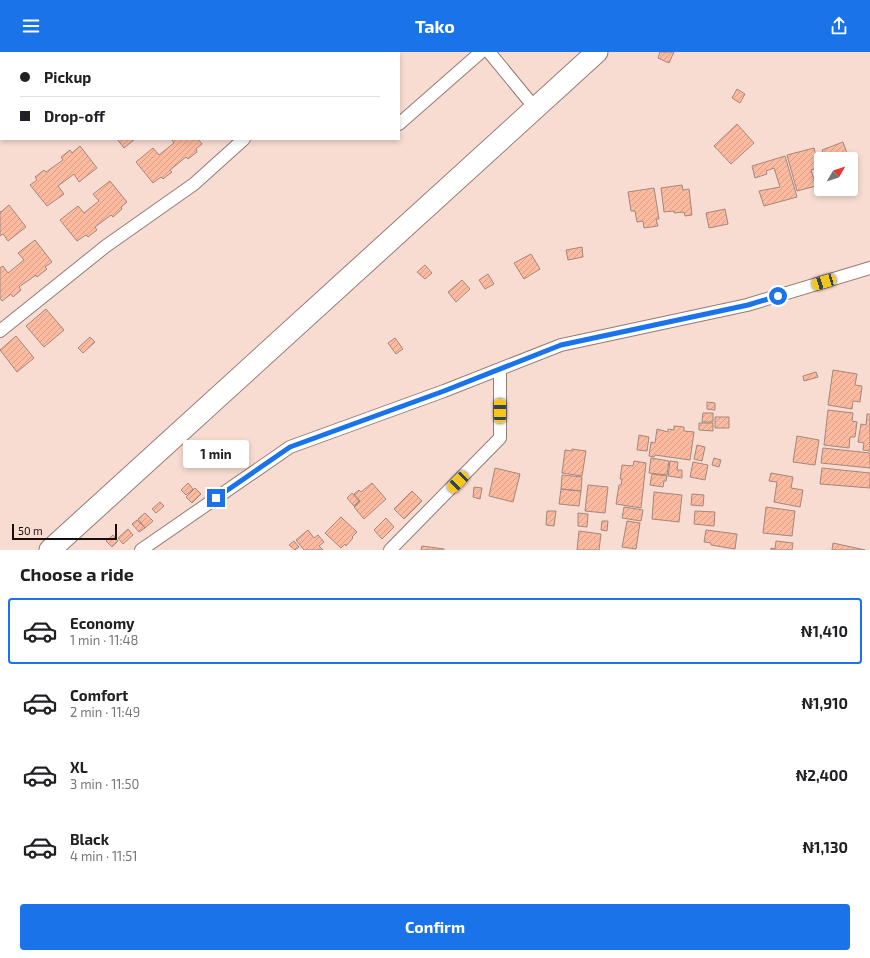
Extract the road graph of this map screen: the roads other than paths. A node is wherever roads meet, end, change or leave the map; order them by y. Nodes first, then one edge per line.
1 (481, 52) edge
2 (489, 52) edge
3 (597, 52) edge
4 (535, 108) junction
5 (400, 123) edge
6 (243, 140) edge
7 (870, 268) edge
8 (0, 331) edge
9 (500, 369) junction
10 (50, 550) edge
11 (141, 550) edge
12 (390, 550) edge

1 - 5 street
2 - 4 street
3 - 4 highway
4 - 10 highway
6 - 8 street
7 - 9 street
9 - 11 street
9 - 12 street

